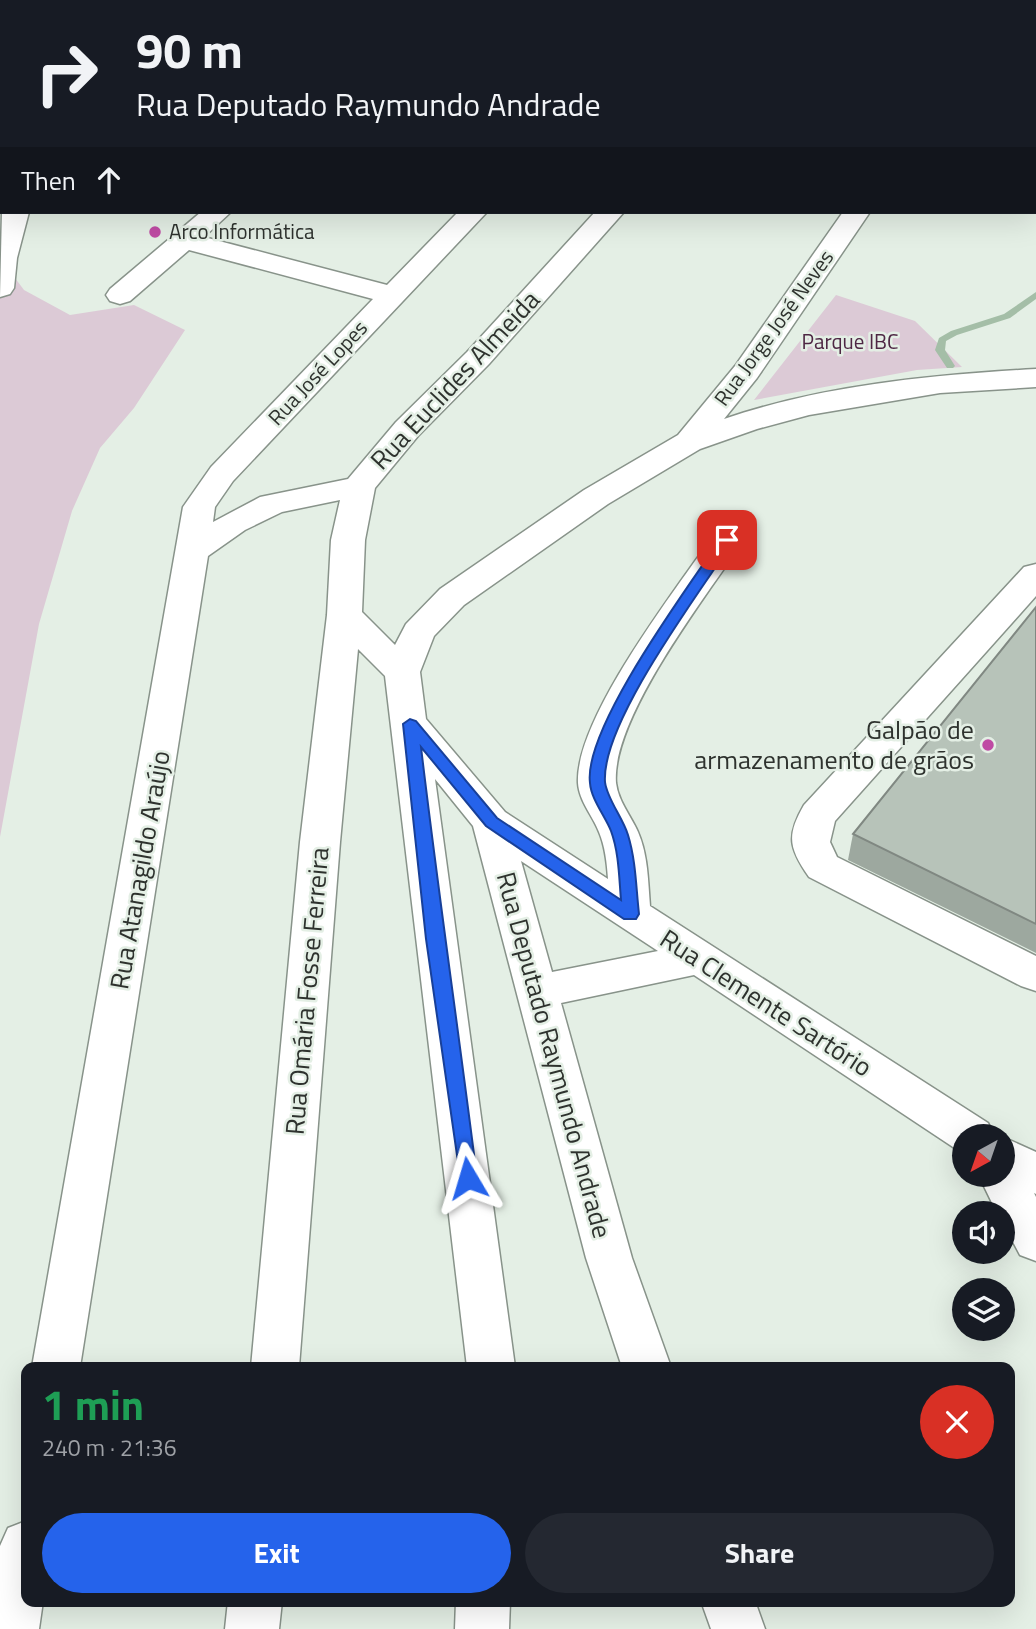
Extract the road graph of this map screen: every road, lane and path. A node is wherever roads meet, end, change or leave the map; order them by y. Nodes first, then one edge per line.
1 (14, 214) edge
2 (215, 214) edge
3 (471, 214) edge
4 (608, 214) edge
5 (855, 214) edge
6 (184, 240) junction
7 (0, 288) edge
8 (120, 295) dead end
9 (390, 295) junction
10 (1036, 378) edge
11 (689, 442) junction
12 (359, 486) junction
13 (727, 540) dead end
14 (194, 551) junction
15 (1036, 575) edge
16 (344, 615) junction
17 (402, 672) junction
18 (410, 724) junction
19 (491, 822) junction
20 (630, 914) junction
21 (698, 959) junction
22 (1036, 975) edge
23 (539, 991) junction
24 (953, 1124) edge
25 (1015, 1162) edge
26 (1036, 1175) edge
27 (1007, 1187) edge
28 (1036, 1241) edge
29 (57, 1362) edge
30 (275, 1362) edge
31 (490, 1362) edge
32 (645, 1362) edge
33 (21, 1576) edge
34 (254, 1607) edge
35 (483, 1607) edge
36 (731, 1607) edge
37 (12, 1629) edge
38 (252, 1629) edge
39 (482, 1629) edge
40 (738, 1629) edge

1 - 7 street
2 - 6 street
3 - 9 street, Rua José Lopes
4 - 12 street, Rua Euclides Almeida
5 - 11 street, Rua Jorge José Neves
6 - 8 street
6 - 9 street
9 - 14 street, Rua José Lopes
10 - 11 street
11 - 17 street
12 - 14 street
12 - 16 street, Rua Euclides Almeida
13 - 20 street
14 - 29 street, Rua Atanagildo Araújo
15 - 22 street
16 - 17 street
16 - 30 street, Rua Omária Fosse Ferreira
17 - 18 street
18 - 19 street, Rua Deputado Raymundo Andrade
18 - 31 street
19 - 20 street, Rua Clemente Sartório
19 - 23 street, Rua Deputado Raymundo Andrade
20 - 21 street, Rua Clemente Sartório
21 - 23 street
21 - 24 street, Rua Clemente Sartório
23 - 32 street, Rua Deputado Raymundo Andrade
25 - 26 street
27 - 28 street
33 - 37 street
34 - 38 street
35 - 39 street
36 - 40 street

